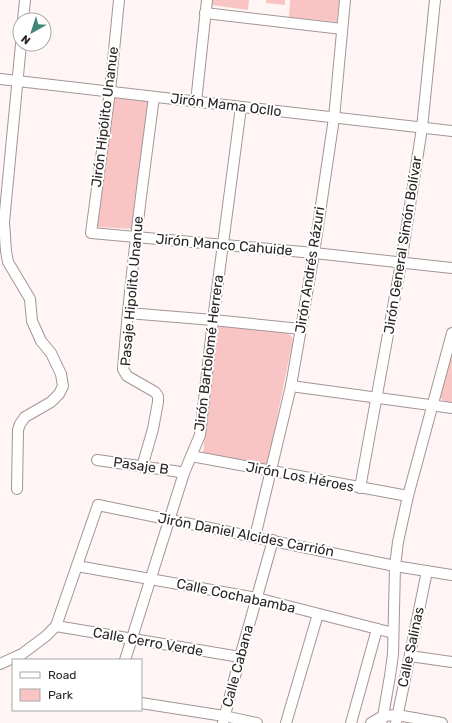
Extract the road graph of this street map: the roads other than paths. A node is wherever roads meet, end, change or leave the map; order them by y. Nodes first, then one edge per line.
1 (25, 0) edge
2 (119, 0) edge
3 (207, 0) edge
4 (345, 0) edge
5 (435, 0) edge
6 (24, 12) edge
7 (205, 12) junction
8 (342, 29) junction
9 (20, 52) edge
10 (0, 79) edge
11 (17, 81) junction
12 (110, 92) junction
13 (154, 97) junction
14 (196, 102) junction
15 (241, 107) junction
16 (334, 118) junction
17 (422, 128) junction
18 (452, 132) edge
19 (90, 233) joint
20 (136, 237) junction
21 (223, 245) junction
22 (314, 253) junction
23 (402, 263) junction
24 (452, 268) edge
25 (128, 313) junction
26 (213, 320) junction
27 (301, 329) junction
28 (452, 333) edge
29 (291, 386) junction
30 (377, 398) junction
31 (432, 405) junction
32 (452, 408) edge
33 (191, 456) junction
34 (97, 460) dead end
35 (142, 467) junction
36 (270, 471) junction
37 (184, 473) junction
38 (360, 488) junction
39 (17, 489) dead end
40 (408, 496) junction
41 (169, 520) junction
42 (255, 537) junction
43 (273, 540) junction
44 (77, 566) junction
45 (395, 566) junction
46 (427, 571) junction
47 (452, 575) edge
48 (151, 579) junction
49 (257, 598) junction
50 (318, 614) junction
51 (56, 626) junction
52 (377, 629) junction
53 (393, 633) junction
54 (132, 639) junction
55 (410, 656) junction
56 (240, 657) junction
57 (125, 659) edge
58 (452, 662) edge
59 (0, 664) edge
60 (142, 703) edge
61 (223, 719) edge
62 (396, 719) edge
63 (382, 720) edge
64 (257, 723) edge
65 (286, 723) edge
66 (351, 723) edge
67 (371, 723) edge
68 (442, 723) edge

1 - 6 street
2 - 12 street, Jirón Hipólito Unanue
3 - 7 street
4 - 8 street, Jirón Andrés Rázuri
5 - 17 street, Jirón General Simón Bolívar
7 - 8 street
7 - 14 street
8 - 16 street, Jirón Andrés Rázuri
9 - 11 street
10 - 11 street, Jirón Mama Ocllo
11 - 12 street, Jirón Mama Ocllo
11 - 39 street
12 - 13 street, Jirón Mama Ocllo
12 - 19 street, Jirón Hipólito Unanue
13 - 14 street, Jirón Mama Ocllo
13 - 20 street, Pasaje Hipolito Unanue
14 - 15 street, Jirón Mama Ocllo
15 - 16 street, Jirón Mama Ocllo
15 - 21 street, Jirón Bartolomé Herrera
16 - 17 street, Jirón Mama Ocllo
16 - 22 street, Jirón Andrés Rázuri
17 - 18 street, Jirón Mama Ocllo
17 - 23 street, Jirón General Simón Bolívar
19 - 20 street, Jirón Manco Cahuide
20 - 21 street, Jirón Manco Cahuide
20 - 25 street, Pasaje Hipolito Unanue
21 - 22 street, Jirón Manco Cahuide
21 - 26 street, Jirón Bartolomé Herrera
22 - 23 street, Jirón Manco Cahuide
22 - 27 street, Jirón Andrés Rázuri
23 - 24 street, Jirón Manco Cahuide
23 - 30 street, Jirón General Simón Bolívar
25 - 26 street
25 - 35 street, Pasaje Hipolito Unanue
26 - 27 street
26 - 33 street, Jirón Bartolomé Herrera
27 - 29 street, Jirón Andrés Rázuri
28 - 31 street
29 - 30 street
29 - 36 street, Jirón Andrés Rázuri
30 - 31 street
30 - 38 street, Jirón General Simón Bolívar
31 - 32 street
31 - 40 street
33 - 36 street, Jirón Los Héroes
33 - 37 street, Jirón Bartolomé Herrera
34 - 35 street, Pasaje B
35 - 37 street, Pasaje B
36 - 38 street, Jirón Los Héroes
36 - 42 street, Jirón Andrés Rázuri
37 - 41 street, Jirón Bartolomé Herrera
38 - 40 street, Jirón Los Héroes
40 - 45 street
41 - 42 street, Jirón Daniel Alcides Carrión
41 - 44 street, Jirón Daniel Alcides Carrión
41 - 48 street, Jirón Bartolomé Herrera
42 - 43 street, Jirón Daniel Alcides Carrión
43 - 45 street, Jirón Daniel Alcides Carrión
43 - 49 street, Calle Cabana
44 - 48 street, Calle Cochabamba
44 - 51 street
45 - 46 street, Jirón Daniel Alcides Carrión
45 - 53 street
46 - 47 street, Jirón Daniel Alcides Carrión
46 - 55 street, Calle Salinas
48 - 49 street, Calle Cochabamba
48 - 54 street, Jirón Bartolomé Herrera
49 - 50 street, Calle Cochabamba
49 - 56 street, Calle Cabana
50 - 52 street, Calle Cochabamba
50 - 65 street
51 - 54 street, Calle Cerro Verde
51 - 59 street
52 - 53 street, Calle Cochabamba
52 - 66 street
53 - 63 street
54 - 56 street, Calle Cerro Verde
54 - 57 street, Jirón Bartolomé Herrera
55 - 58 street
55 - 62 street, Calle Salinas
56 - 61 street, Calle Cabana
60 - 61 street
61 - 64 street
62 - 63 street
62 - 68 street
63 - 67 street

